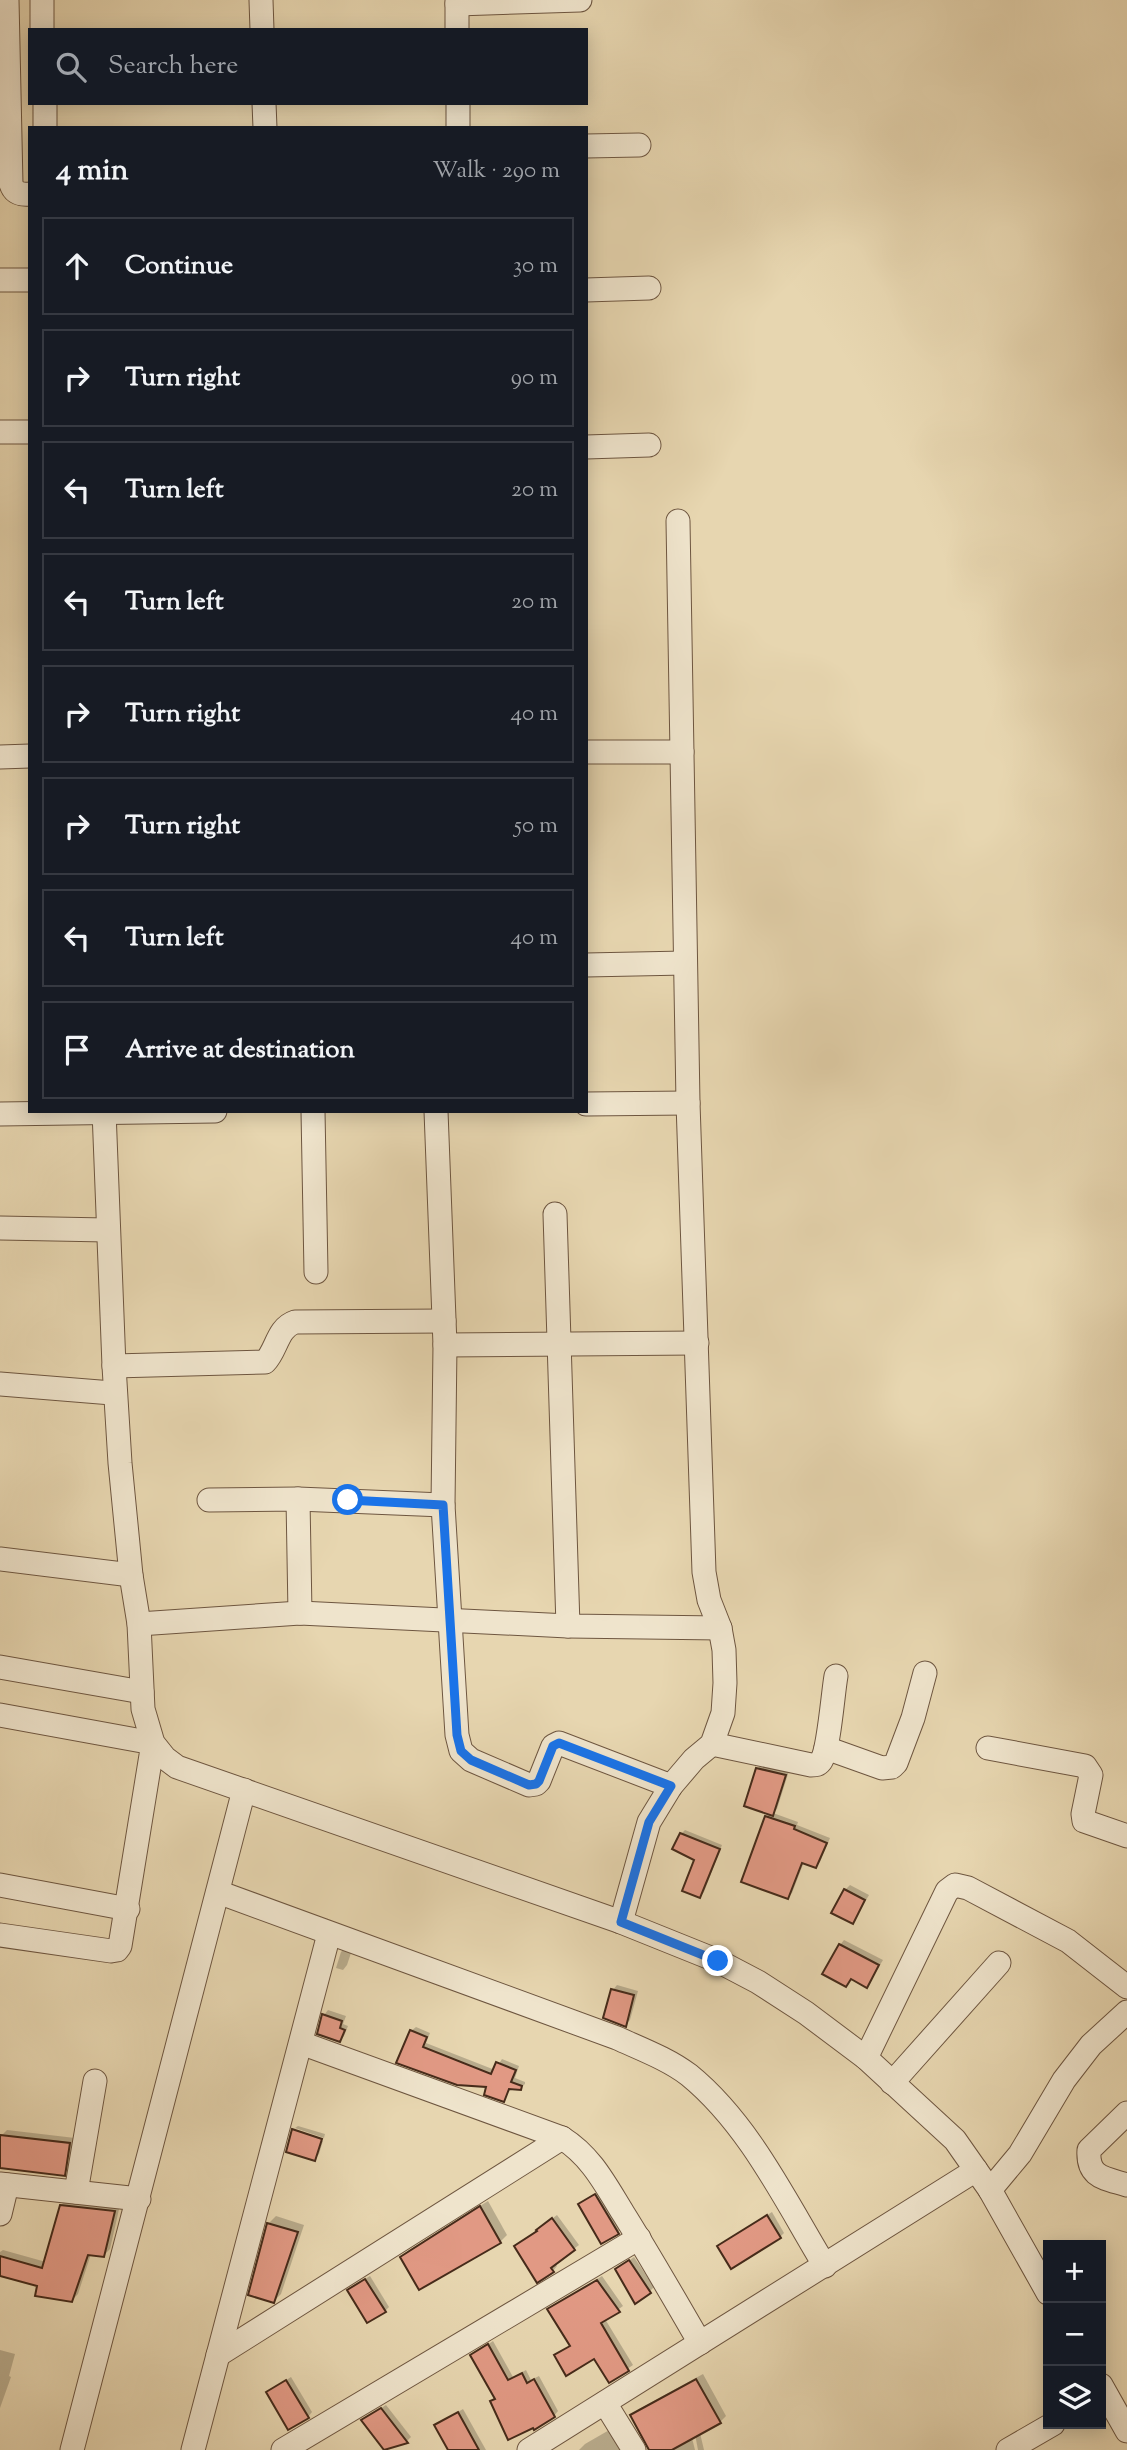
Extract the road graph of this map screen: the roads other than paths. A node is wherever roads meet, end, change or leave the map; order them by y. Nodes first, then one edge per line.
1 (7, 0) edge
2 (42, 0) edge
3 (261, 0) edge
4 (580, 0) edge
5 (457, 2) edge
6 (43, 28) edge
7 (262, 28) edge
8 (457, 28) edge
9 (45, 105) edge
10 (264, 105) edge
11 (458, 105) edge
12 (45, 126) edge
13 (265, 126) edge
14 (458, 126) edge
15 (639, 145) dead end
16 (588, 146) edge
17 (28, 194) edge
18 (28, 279) edge
19 (0, 280) edge
20 (649, 288) dead end
21 (588, 290) edge
22 (0, 432) edge
23 (28, 432) edge
24 (649, 445) dead end
25 (588, 447) edge
26 (678, 521) dead end
27 (588, 752) edge
28 (682, 752) junction
29 (0, 757) edge
30 (28, 757) edge
31 (685, 963) junction
32 (588, 965) edge
33 (688, 1103) junction
34 (588, 1104) edge
35 (52, 1113) edge
36 (104, 1113) edge
37 (313, 1113) edge
38 (436, 1113) edge
39 (0, 1114) edge
40 (555, 1214) dead end
41 (0, 1228) edge
42 (107, 1230) junction
43 (316, 1272) dead end
44 (444, 1321) junction
45 (696, 1343) junction
46 (560, 1344) junction
47 (445, 1345) junction
48 (114, 1366) junction
49 (0, 1384) edge
50 (112, 1393) dead end
51 (298, 1499) junction
52 (209, 1500) dead end
53 (443, 1505) junction
54 (0, 1559) edge
55 (131, 1575) junction
56 (300, 1614) junction
57 (450, 1620) junction
58 (139, 1624) junction
59 (568, 1626) junction
60 (720, 1628) junction
61 (0, 1667) edge
62 (925, 1673) dead end
63 (836, 1676) dead end
64 (142, 1692) junction
65 (0, 1715) edge
66 (153, 1744) junction
67 (712, 1744) junction
68 (826, 1748) junction
69 (988, 1748) dead end
70 (671, 1786) junction
71 (244, 1790) junction
72 (1127, 1836) edge
73 (0, 1885) edge
74 (218, 1892) junction
75 (128, 1909) junction
76 (621, 1922) junction
77 (329, 1934) junction
78 (0, 1935) edge
79 (999, 1963) dead end
80 (1127, 1987) edge
81 (1127, 2012) edge
82 (301, 2043) junction
83 (866, 2058) junction
84 (95, 2081) dead end
85 (892, 2083) junction
86 (1127, 2113) edge
87 (562, 2138) junction
88 (976, 2170) junction
89 (4, 2185) edge
90 (1127, 2185) edge
91 (990, 2190) junction
92 (76, 2192) junction
93 (139, 2199) junction
94 (0, 2214) edge
95 (639, 2238) junction
96 (825, 2266) junction
97 (1043, 2284) edge
98 (700, 2343) junction
99 (218, 2355) junction
100 (1106, 2397) edge
101 (605, 2403) junction
102 (1044, 2429) edge
103 (1127, 2431) edge
104 (72, 2450) edge
105 (193, 2450) edge
106 (283, 2450) edge
107 (528, 2450) edge
108 (634, 2450) edge
109 (1008, 2450) edge

1 - 17 street
2 - 6 street
3 - 7 street
4 - 5 street
5 - 8 street
9 - 12 street
10 - 13 street
11 - 14 street
15 - 16 street
18 - 19 street
20 - 21 street
22 - 23 street
24 - 25 street
26 - 28 street
27 - 28 street
28 - 31 street
29 - 30 street
31 - 32 street
31 - 33 street
33 - 34 street
33 - 45 street
35 - 39 street
36 - 42 street
37 - 43 street
38 - 44 street
40 - 46 street
41 - 42 street
42 - 48 street
44 - 47 street
44 - 48 street
45 - 46 street
45 - 60 street
46 - 47 street
46 - 59 street
47 - 53 street
48 - 55 street
49 - 50 street
51 - 52 street
51 - 53 street
51 - 56 street
53 - 57 street
54 - 55 street
55 - 58 street
56 - 57 street
56 - 58 street
57 - 59 street
57 - 70 street
58 - 64 street
59 - 60 street
60 - 67 street
61 - 64 street
62 - 68 street
63 - 68 street
64 - 66 street
65 - 66 street
66 - 71 street
66 - 75 street
67 - 68 street
67 - 70 street
69 - 72 street
70 - 76 street
71 - 74 street
71 - 76 street
73 - 75 street
74 - 77 street
74 - 93 street
75 - 78 street
76 - 83 street
77 - 82 street
77 - 96 street
79 - 85 street
80 - 83 street
81 - 91 street
82 - 87 street
82 - 99 street
83 - 85 street
84 - 92 street
85 - 88 street
86 - 90 street
87 - 95 street
87 - 99 street
88 - 91 street
88 - 96 street
89 - 92 street
89 - 94 street
91 - 97 street
92 - 93 street
93 - 104 street
95 - 98 street
95 - 106 street
96 - 98 street
98 - 101 street
99 - 105 street
100 - 103 street
101 - 107 street
101 - 108 street
102 - 109 street

